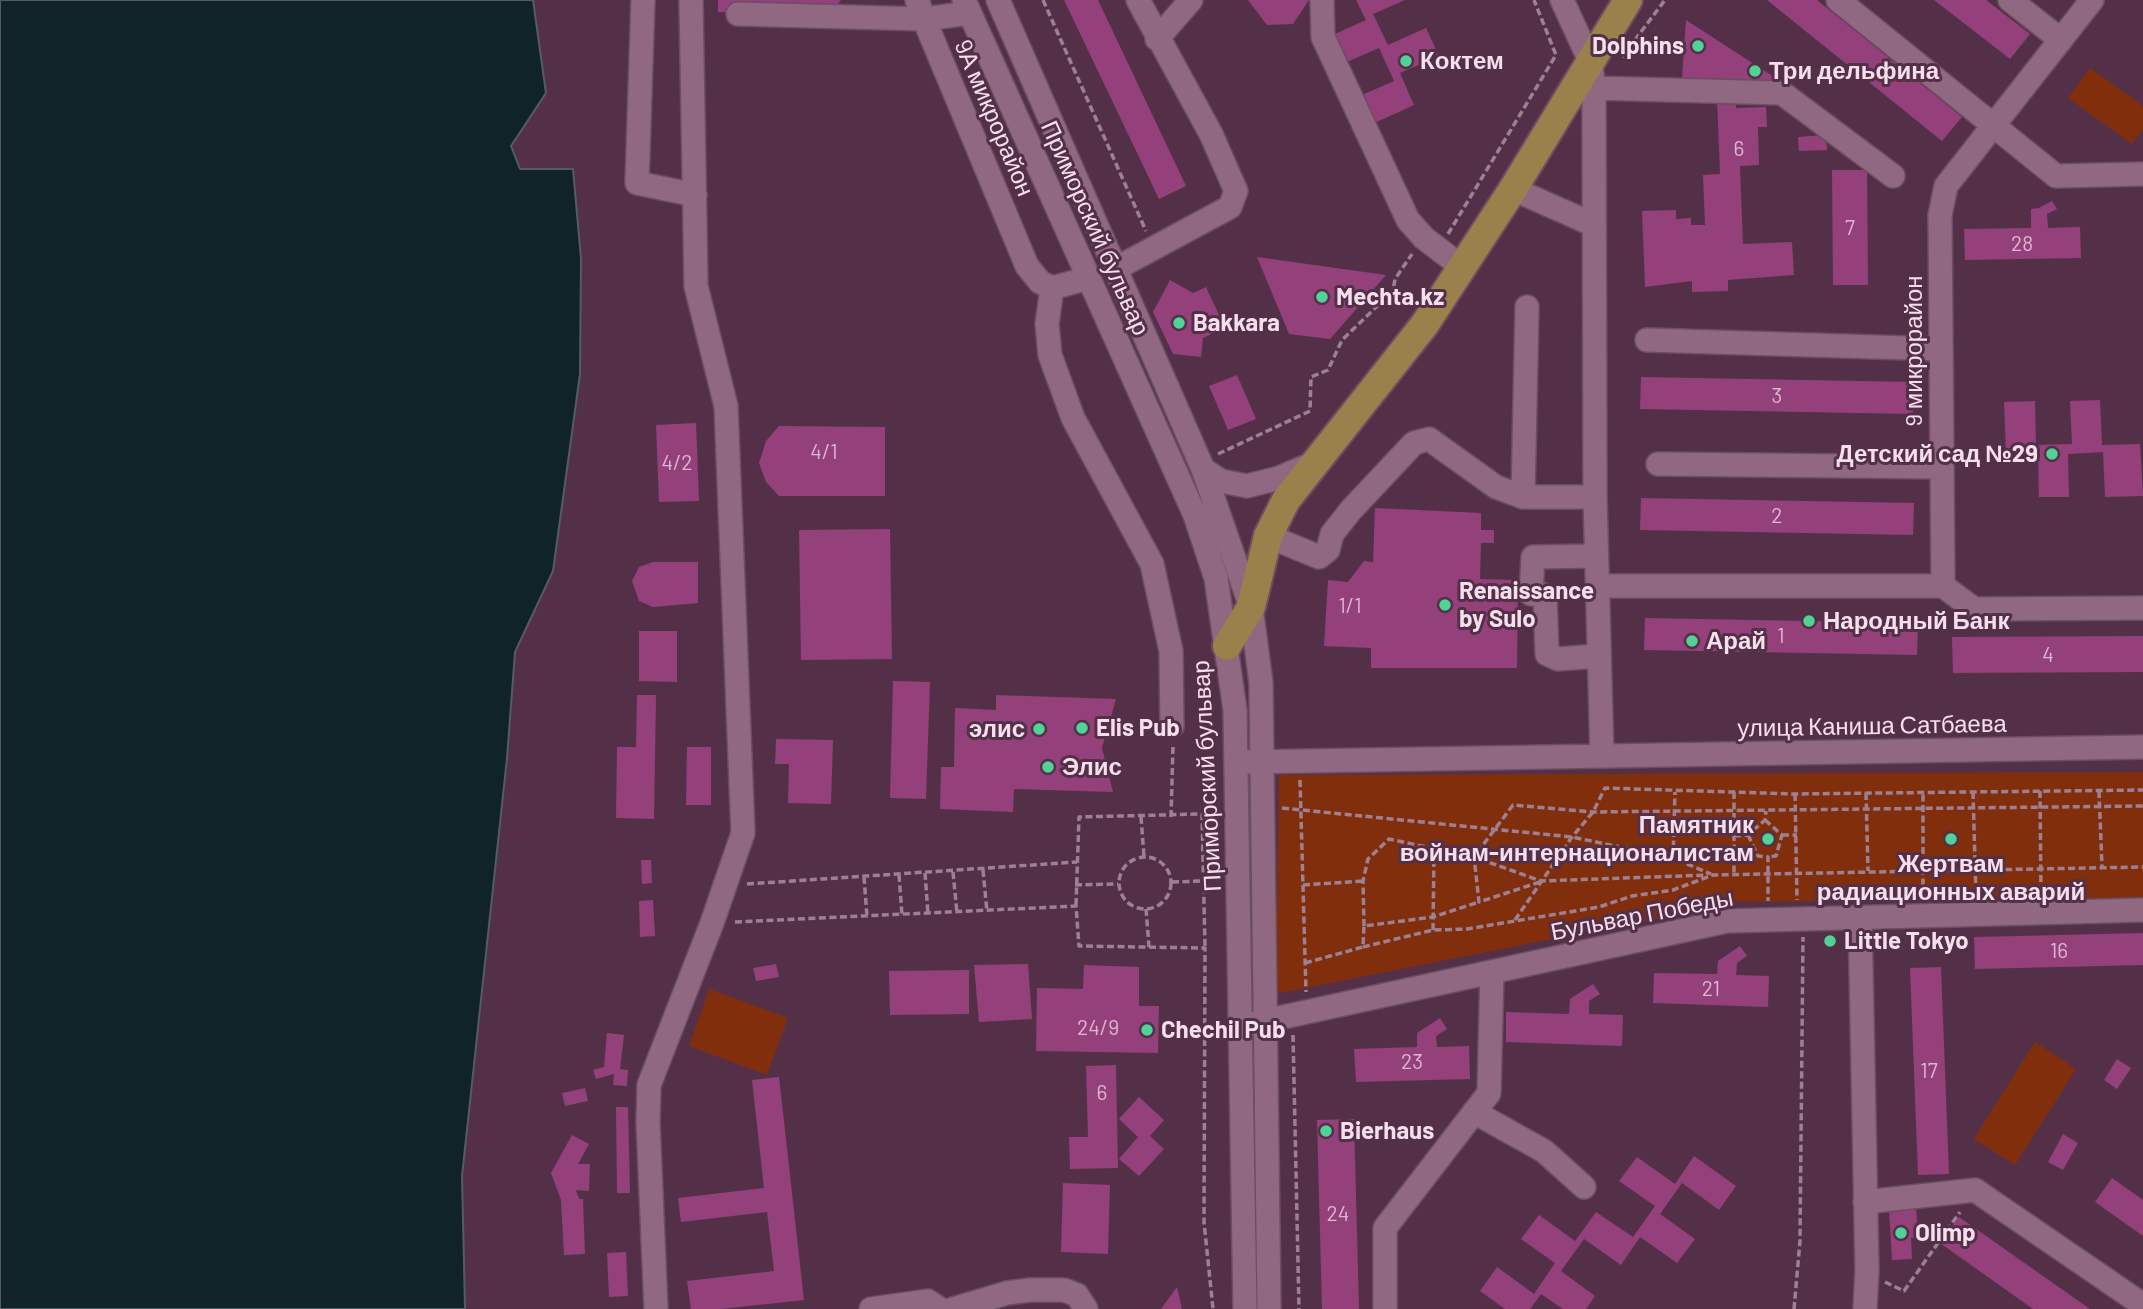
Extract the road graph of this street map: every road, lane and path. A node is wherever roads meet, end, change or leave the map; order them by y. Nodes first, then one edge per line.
1 (643, 0) edge
2 (691, 0) edge
3 (998, 0) edge
4 (1043, 0) edge
5 (1138, 0) edge
6 (1191, 0) edge
7 (1322, 0) edge
8 (1534, 0) edge
9 (1562, 0) edge
10 (1628, 0) edge
11 (1652, 0) edge
12 (1665, 0) edge
13 (1838, 0) edge
14 (2010, 0) edge
15 (2092, 0) edge
16 (967, 6) edge
17 (1660, 6) junction
18 (920, 9) edge
19 (738, 15) dead end
20 (1157, 39) junction
21 (2061, 40) junction
22 (1600, 71) junction
23 (1993, 126) junction
24 (2143, 174) edge
25 (1893, 176) dead end
26 (1513, 189) junction
27 (695, 195) junction
28 (1592, 224) junction
29 (1424, 238) junction
30 (1140, 256) junction
31 (1462, 267) junction
32 (1115, 269) junction
33 (1088, 278) junction
34 (1052, 288) junction
35 (1527, 307) dead end
36 (1647, 340) dead end
37 (1941, 349) junction
38 (1207, 463) junction
39 (1314, 463) junction
40 (1658, 464) dead end
41 (1942, 467) junction
42 (1523, 496) junction
43 (1595, 497) junction
44 (1268, 536) junction
45 (1596, 556) junction
46 (1597, 586) junction
47 (1943, 586) junction
48 (1251, 607) junction
49 (2143, 607) edge
50 (1227, 646) junction
51 (1598, 656) junction
52 (1172, 726) joint
53 (2143, 747) edge
54 (1602, 757) junction
55 (1300, 760) junction
56 (1237, 762) junction
57 (1261, 763) junction
58 (2143, 790) edge
59 (2099, 791) junction
60 (1675, 792) junction
61 (1734, 792) junction
62 (1973, 792) junction
63 (2040, 792) junction
64 (1866, 793) junction
65 (1923, 793) junction
66 (1795, 794) junction
67 (2100, 806) junction
68 (2143, 806) edge
69 (2039, 807) junction
70 (1301, 808) junction
71 (1974, 808) junction
72 (1924, 809) junction
73 (1866, 810) junction
74 (1675, 811) junction
75 (1734, 811) junction
76 (1766, 811) junction
77 (1796, 811) junction
78 (1593, 812) junction
79 (1141, 817) junction
80 (1171, 817) junction
81 (1765, 820) junction
82 (1495, 831) junction
83 (1748, 835) junction
84 (1782, 835) junction
85 (1797, 835) junction
86 (1734, 836) junction
87 (1572, 837) junction
88 (1434, 850) junction
89 (1474, 856) junction
90 (1144, 857) junction
91 (1768, 857) junction
92 (1673, 858) junction
93 (1077, 862) junction
94 (2102, 867) junction
95 (2143, 867) edge
96 (2040, 868) junction
97 (1976, 869) junction
98 (983, 870) junction
99 (1923, 870) junction
100 (1868, 871) junction
101 (954, 872) junction
102 (925, 873) junction
103 (1798, 873) junction
104 (1734, 874) junction
105 (1769, 874) junction
106 (899, 875) junction
107 (1713, 875) junction
108 (864, 877) junction
109 (1203, 881) junction
110 (1363, 881) junction
111 (1541, 881) junction
112 (1172, 882) junction
113 (1118, 884) junction
114 (1075, 885) junction
115 (1303, 885) junction
116 (725, 886) junction
117 (1479, 902) junction
118 (1768, 902) dead end
119 (1076, 906) junction
120 (1146, 909) junction
121 (2143, 910) edge
122 (987, 912) junction
123 (957, 913) junction
124 (2042, 913) junction
125 (928, 914) junction
126 (902, 915) junction
127 (1978, 915) junction
128 (1924, 916) junction
129 (867, 917) junction
130 (1433, 917) junction
131 (1860, 918) junction
132 (1801, 919) junction
133 (1514, 921) junction
134 (712, 923) junction
135 (1364, 926) junction
136 (1433, 930) junction
137 (1149, 947) junction
138 (1363, 947) junction
139 (1205, 948) junction
140 (1305, 963) junction
141 (1492, 972) junction
142 (1300, 1013) junction
143 (1265, 1021) junction
144 (1241, 1026) junction
145 (1474, 1112) junction
146 (1584, 1187) dead end
147 (1975, 1190) junction
148 (1865, 1202) junction
149 (1867, 1270) junction
150 (2143, 1305) edge
151 (656, 1309) edge
152 (870, 1309) edge
153 (940, 1309) edge
154 (953, 1309) edge
155 (1086, 1309) edge
156 (1213, 1309) edge
157 (1245, 1309) edge
158 (1269, 1309) edge
159 (1300, 1309) edge
160 (1385, 1309) edge
161 (1794, 1309) edge
162 (1865, 1309) edge

1 - 27 street
2 - 27 street
3 - 32 street, Приморский бульвар
4 - 30 path
5 - 20 street
6 - 20 street
7 - 29 street
8 - 29 path
9 - 22 street
10 - 22 main road
11 - 17 path
12 - 17 path
13 - 23 street
14 - 21 street
15 - 21 street, 9 микрорайон
16 - 18 street
16 - 33 street, Приморский бульвар
17 - 22 path
18 - 19 street
18 - 34 street, 9А микрорайон
20 - 30 street
21 - 23 street, 9 микрорайон
22 - 25 street
22 - 26 main road
22 - 28 street
23 - 24 street
23 - 37 street, 9 микрорайон
26 - 28 street
26 - 31 main road
27 - 116 street
28 - 43 street
29 - 31 street
29 - 38 path
30 - 32 street
31 - 39 main road
32 - 38 street, Приморский бульвар
33 - 34 street
33 - 50 street, Приморский бульвар
34 - 52 street
35 - 42 street
36 - 37 street
37 - 41 street, 9 микрорайон
38 - 39 street
38 - 48 street, Приморский бульвар
39 - 44 main road
40 - 41 street
41 - 47 street, 9 микрорайон
42 - 43 street
42 - 44 street
43 - 45 street
44 - 48 main road
45 - 46 street
45 - 51 street
46 - 47 street
46 - 51 street
47 - 49 street
48 - 50 main road
48 - 57 street, Приморский бульвар
50 - 56 street, Приморский бульвар
51 - 54 street
52 - 80 path
53 - 54 street, улица Каниша Сатбаева
54 - 55 street, улица Каниша Сатбаева
55 - 57 street, улица Каниша Сатбаева
55 - 70 path
56 - 57 street, улица Каниша Сатбаева
56 - 144 street, Приморский бульвар
57 - 143 street, Приморский бульвар
58 - 59 path
59 - 63 path
59 - 67 path
60 - 61 path
60 - 74 path
60 - 78 path
61 - 66 path
61 - 75 path
62 - 63 path
62 - 65 path
62 - 71 path
63 - 69 path
64 - 65 path
64 - 66 path
64 - 73 path
65 - 72 path
66 - 77 path
67 - 68 path
67 - 69 path
67 - 94 path
69 - 71 path
69 - 96 path
70 - 82 path
70 - 115 path
71 - 72 path
71 - 97 path
72 - 73 path
72 - 99 path
73 - 77 path
73 - 100 path
74 - 75 path
74 - 78 path
74 - 92 path
75 - 76 path
75 - 86 path
76 - 77 path
76 - 81 path
77 - 85 path
78 - 82 path
78 - 87 path
79 - 80 path
79 - 90 path
79 - 93 path
80 - 109 path
81 - 83 path
81 - 84 path
82 - 87 path
82 - 89 path
83 - 86 path
83 - 91 path
84 - 85 path
84 - 91 path
85 - 103 path
86 - 104 path
87 - 92 path
87 - 111 path
88 - 89 path
88 - 110 path
88 - 130 path
89 - 111 path
89 - 117 path
90 - 112 path
90 - 113 path
91 - 105 path
92 - 107 path
93 - 98 path
93 - 114 path
94 - 95 path
94 - 96 path
96 - 97 path
96 - 124 path
97 - 99 path
97 - 127 path
98 - 101 path
98 - 122 path
99 - 100 path
99 - 128 path
100 - 103 path
101 - 102 path
101 - 123 path
102 - 106 path
102 - 125 path
103 - 105 path
103 - 132 path
104 - 105 path
104 - 107 path
105 - 118 path
106 - 108 path
106 - 126 path
107 - 111 path
107 - 133 path
108 - 116 path
108 - 129 path
109 - 112 path
109 - 139 path
110 - 115 path
110 - 135 path
111 - 117 path
111 - 133 path
112 - 120 path
113 - 114 path
113 - 120 path
114 - 119 path
115 - 140 path
116 - 134 street
117 - 130 path
119 - 122 path
119 - 137 path
120 - 137 path
121 - 124 street, Бульвар Победы
122 - 123 path
123 - 125 path
124 - 127 street, Бульвар Победы
125 - 126 path
126 - 129 path
127 - 128 street, Бульвар Победы
128 - 131 street, Бульвар Победы
129 - 134 path
130 - 135 path
130 - 136 path
131 - 132 street, Бульвар Победы
131 - 148 street
132 - 141 street, Бульвар Победы
132 - 161 path
133 - 136 path
134 - 151 street
135 - 138 path
136 - 138 path
137 - 139 path
138 - 140 path
139 - 156 path
140 - 142 path
141 - 142 street, Бульвар Победы
141 - 145 street
142 - 143 street, Бульвар Победы
142 - 159 path
143 - 144 street, Бульвар Победы
143 - 158 street, Приморский бульвар
144 - 157 street, Приморский бульвар
145 - 146 street
145 - 160 street
147 - 148 street
147 - 149 path
147 - 150 street
148 - 149 street
149 - 162 street
152 - 153 street
154 - 155 street

